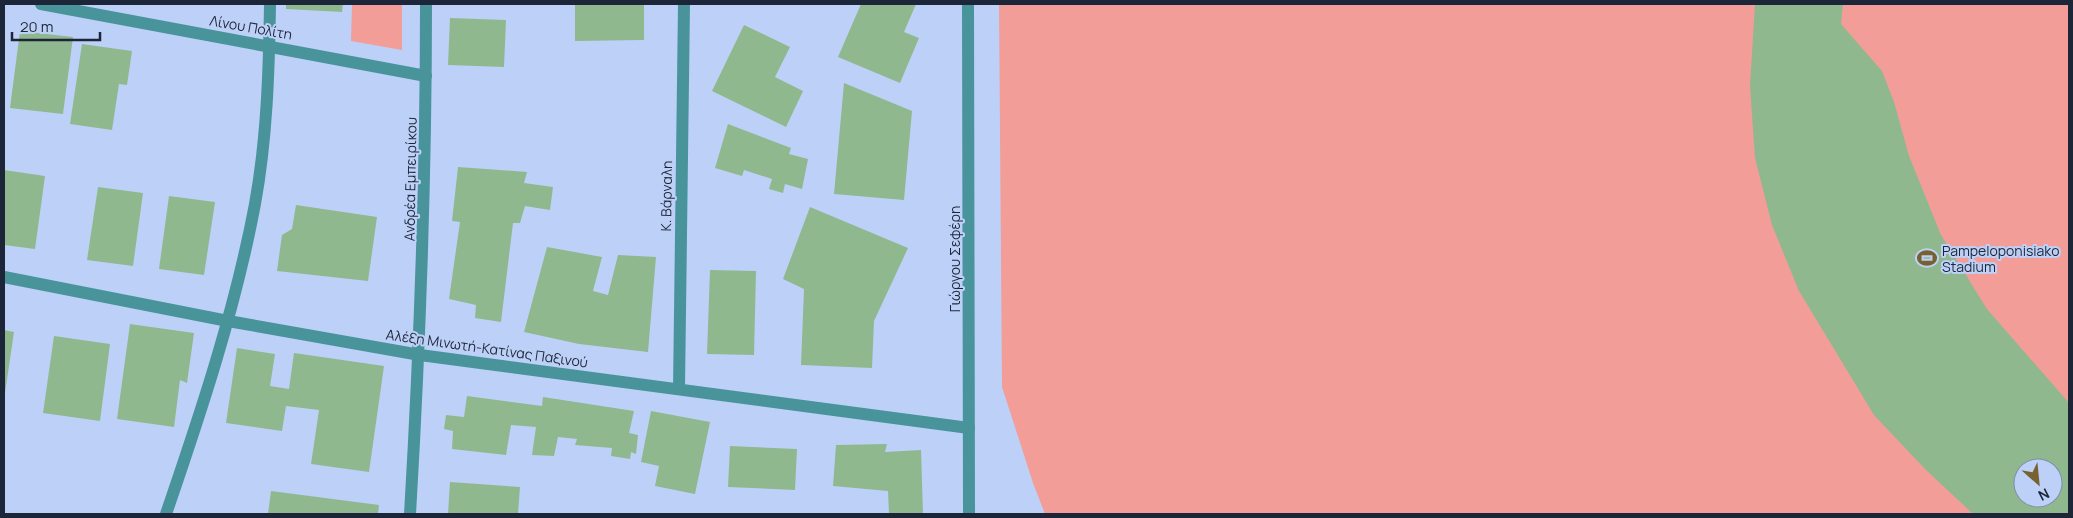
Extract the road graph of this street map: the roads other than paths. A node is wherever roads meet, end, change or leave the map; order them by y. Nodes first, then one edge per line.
1 (40, 4) edge
2 (270, 4) edge
3 (426, 4) edge
4 (684, 4) edge
5 (968, 4) edge
6 (270, 45) junction
7 (426, 76) junction
8 (4, 278) edge
9 (228, 321) junction
10 (420, 355) junction
11 (679, 389) junction
12 (969, 428) junction
13 (166, 514) edge
14 (410, 514) edge
15 (970, 514) edge

1 - 6 street, Λίνου Πολίτη
2 - 6 street
3 - 7 street, Ανδρέα Εμπειρίκου
4 - 11 street, Κ. Βάρναλη
5 - 12 street, Γιώργου Σεφέρη
6 - 7 street, Λίνου Πολίτη
6 - 9 street
7 - 10 street, Ανδρέα Εμπειρίκου
8 - 9 street, Αλέξη Μινωτή-Κατίνας Παξινού
9 - 10 street, Αλέξη Μινωτή-Κατίνας Παξινού
9 - 13 street
10 - 11 street, Αλέξη Μινωτή-Κατίνας Παξινού
10 - 14 street, Ανδρέα Εμπειρίκου
11 - 12 street, Αλέξη Μινωτή-Κατίνας Παξινού
12 - 15 street, Γιώργου Σεφέρη

